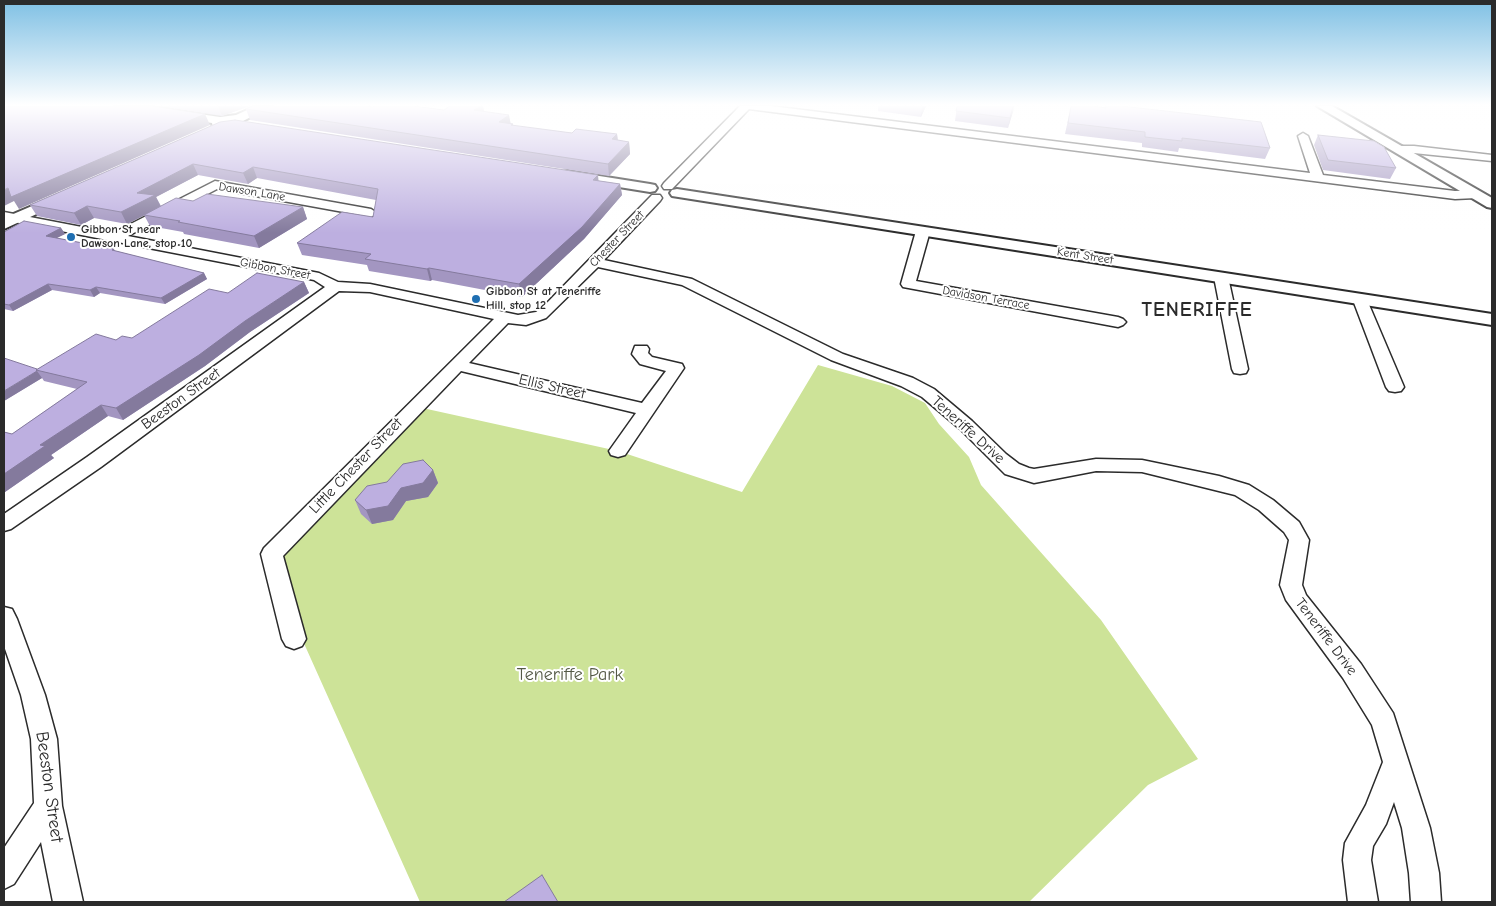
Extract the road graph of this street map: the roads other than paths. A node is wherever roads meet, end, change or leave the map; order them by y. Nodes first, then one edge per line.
1 (708, 148) edge
2 (1082, 148) edge
3 (1307, 148) edge
4 (1398, 149) joint
5 (1492, 158) edge
6 (553, 173) edge
7 (1318, 178) junction
8 (672, 189) junction
9 (76, 191) edge
10 (653, 193) junction
11 (1476, 194) junction
12 (1492, 204) edge
13 (371, 213) dead end
14 (8, 220) edge
15 (923, 231) junction
16 (114, 238) junction
17 (595, 262) junction
18 (1220, 277) junction
19 (336, 286) junction
20 (1360, 300) junction
21 (505, 317) junction
22 (533, 319) joint
23 (1492, 320) edge
24 (1118, 322) dead end
25 (641, 349) dead end
26 (456, 365) junction
27 (1240, 369) dead end
28 (1395, 387) dead end
29 (647, 410) junction
30 (618, 451) dead end
31 (24, 510) junction
32 (4, 524) edge
33 (4, 539) edge
34 (4, 616) edge
35 (294, 639) dead end
36 (1396, 762) junction
37 (48, 806) junction
38 (4, 874) edge
39 (68, 902) edge
40 (1363, 902) edge
41 (1426, 902) edge

1 - 8 street
2 - 7 street
3 - 7 street
4 - 5 street
4 - 11 street
6 - 10 street, Kent Street
7 - 11 street
8 - 10 street, Kent Street
8 - 15 street, Kent Street
9 - 14 street
10 - 17 street, Chester Street
11 - 12 street
13 - 16 street, Dawson Lane
14 - 16 street, Gibbon Street
15 - 18 street, Kent Street
15 - 24 street, Davidson Terrace
16 - 19 street, Gibbon Street
17 - 22 street, Chester Street
17 - 36 street, Teneriffe Drive
18 - 20 street, Kent Street
18 - 27 street
19 - 21 street, Gibbon Street
19 - 31 street, Beeston Street
20 - 23 street, Kent Street
20 - 28 street
21 - 22 street, Gibbon Street
21 - 26 street, Little Chester Street
25 - 29 street
26 - 29 street, Ellis Street
26 - 35 street, Little Chester Street
29 - 30 street
31 - 32 street, Beeston Street
31 - 33 street, Beeston Street
34 - 37 street, Beeston Street
36 - 40 street
36 - 41 street, Teneriffe Drive
37 - 38 street
37 - 39 street, Beeston Street

